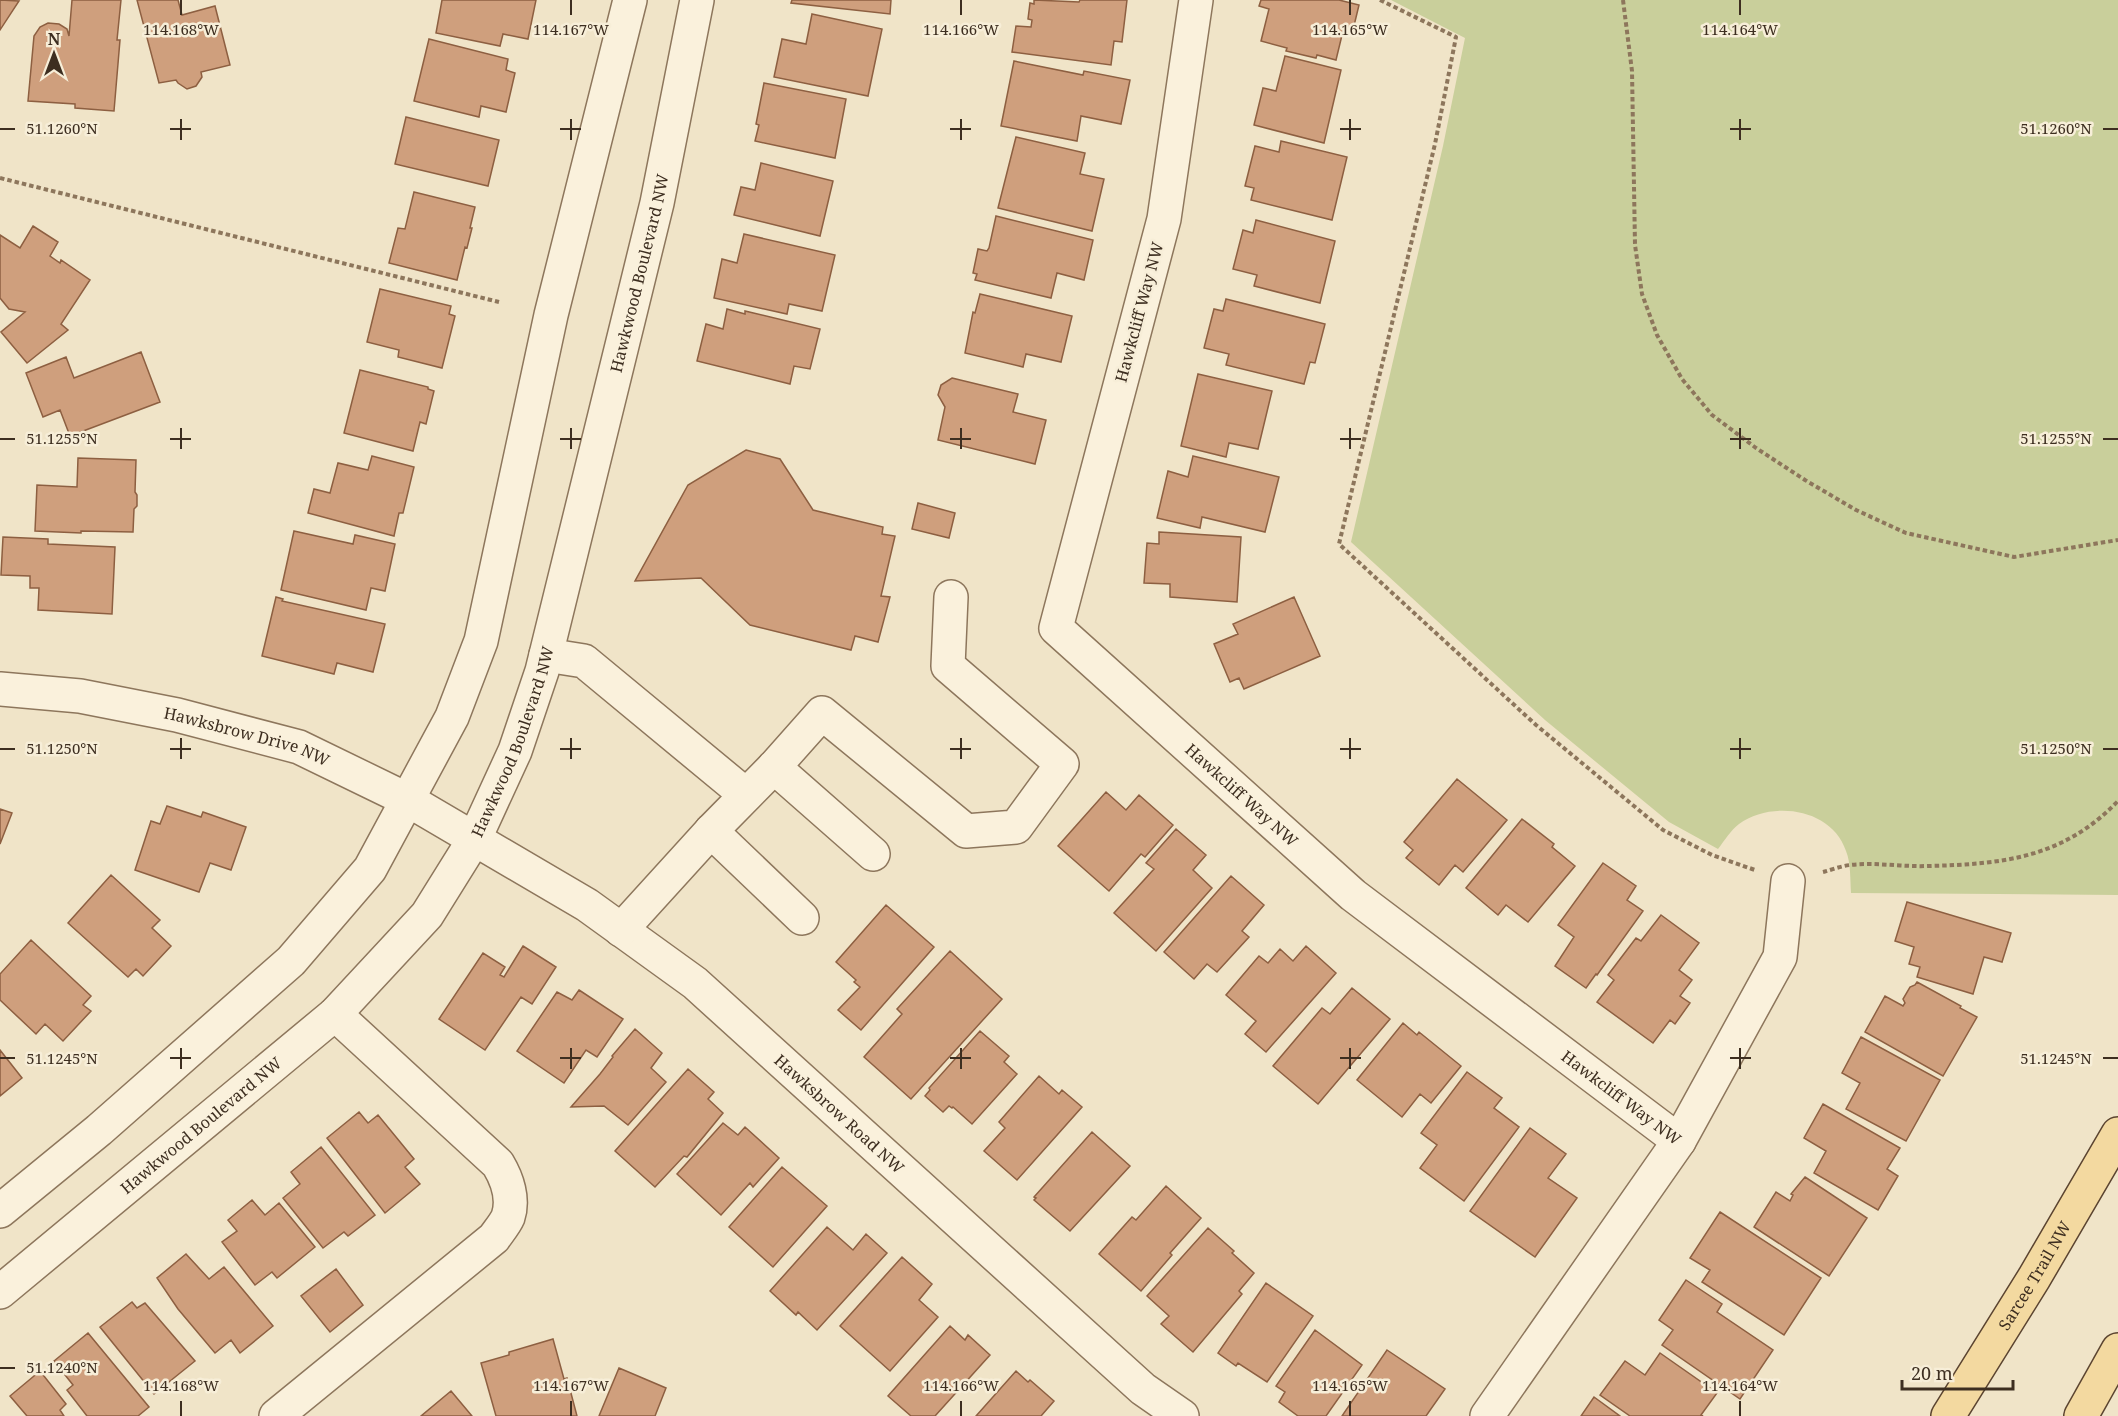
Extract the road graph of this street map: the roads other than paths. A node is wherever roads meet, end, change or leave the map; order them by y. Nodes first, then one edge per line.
1 (630, 0) edge
2 (697, 0) edge
3 (1196, 0) edge
4 (951, 597) dead end
5 (546, 655) junction
6 (0, 690) edge
7 (774, 767) junction
8 (746, 795) junction
9 (408, 800) junction
10 (711, 831) junction
11 (475, 838) junction
12 (873, 854) dead end
13 (1788, 881) road end
14 (802, 918) dead end
15 (621, 930) junction
16 (335, 1014) junction
17 (2118, 1134) edge
18 (1680, 1141) junction
19 (0, 1211) edge
20 (0, 1292) edge
21 (2118, 1350) edge
22 (276, 1416) edge
23 (1182, 1416) edge
24 (1487, 1416) edge
25 (1948, 1416) edge
26 (2081, 1416) edge

1 - 9 street
2 - 5 street, Hawkwood Boulevard NW
3 - 18 street, Hawkcliff Way NW
4 - 7 street
5 - 8 street
5 - 11 street, Hawkwood Boulevard NW
6 - 9 street, Hawksbrow Drive NW
7 - 8 street
7 - 12 street
8 - 10 street
9 - 11 street, Hawksbrow Drive NW
9 - 19 street
10 - 14 street
10 - 15 street
11 - 15 street, Hawksbrow Road NW
11 - 16 street, Hawkwood Boulevard NW
13 - 18 street
15 - 23 street, Hawksbrow Road NW
16 - 20 street, Hawkwood Boulevard NW
16 - 22 street
17 - 25 main road, Sarcee Trail NW
18 - 24 street, Hawkcliff Way NW
21 - 26 main road

